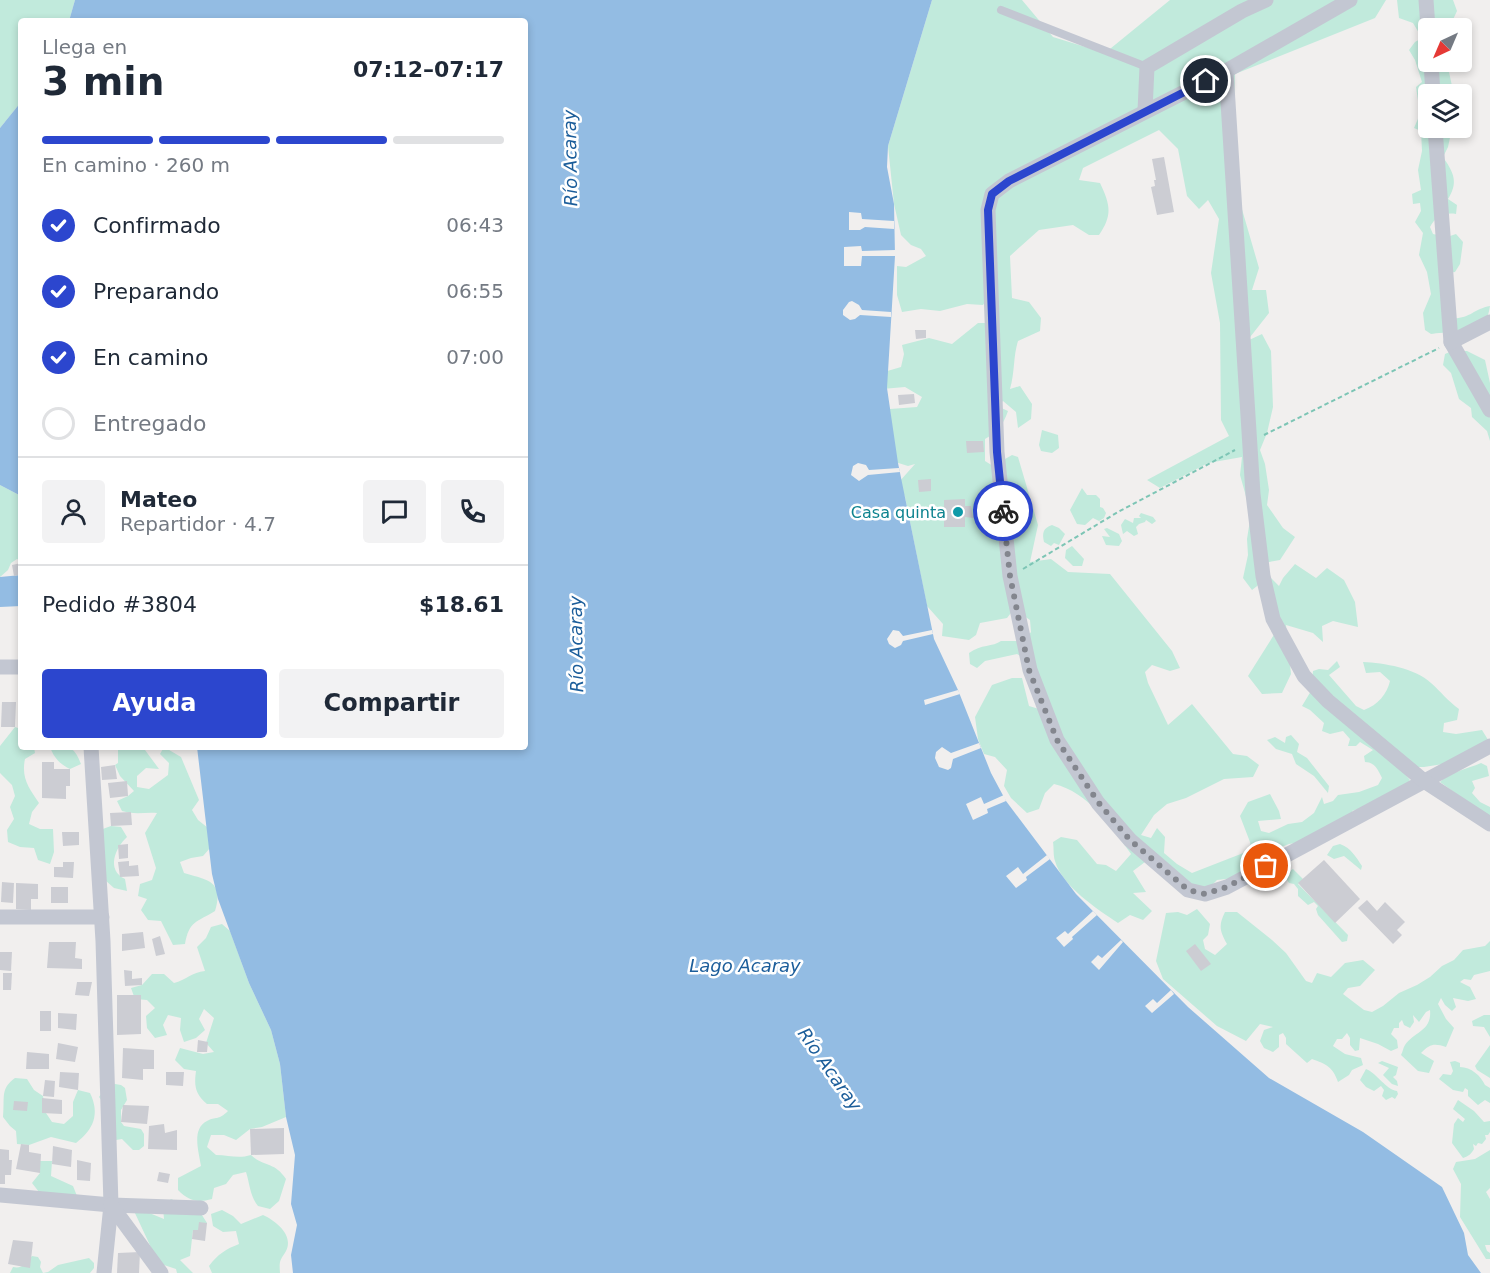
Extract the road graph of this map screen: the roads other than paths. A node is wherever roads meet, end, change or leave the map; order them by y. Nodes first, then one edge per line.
1 (1266, 0) edge
2 (1350, 0) edge
3 (1426, 0) edge
4 (1001, 10) dead end
5 (1427, 18) edge
6 (1148, 67) junction
7 (1226, 71) junction
8 (1145, 111) junction
9 (1436, 138) edge
10 (1490, 321) edge
11 (1451, 342) junction
12 (1490, 410) edge
13 (0, 667) edge
14 (18, 667) edge
15 (1490, 746) edge
16 (91, 750) edge
17 (1424, 781) junction
18 (1490, 824) edge
19 (0, 917) edge
20 (102, 918) junction
21 (0, 1195) edge
22 (111, 1204) junction
23 (201, 1208) dead end
24 (104, 1273) edge
25 (160, 1273) edge

1 - 6 street
2 - 7 street
3 - 5 street
4 - 6 lane
6 - 8 street
7 - 8 street
7 - 17 street
8 - 17 street
9 - 11 street
10 - 11 street
11 - 12 street
13 - 14 street
15 - 17 street
16 - 20 street
17 - 18 street
19 - 20 street
20 - 22 street
21 - 22 street
22 - 23 street
22 - 24 street
22 - 25 street

